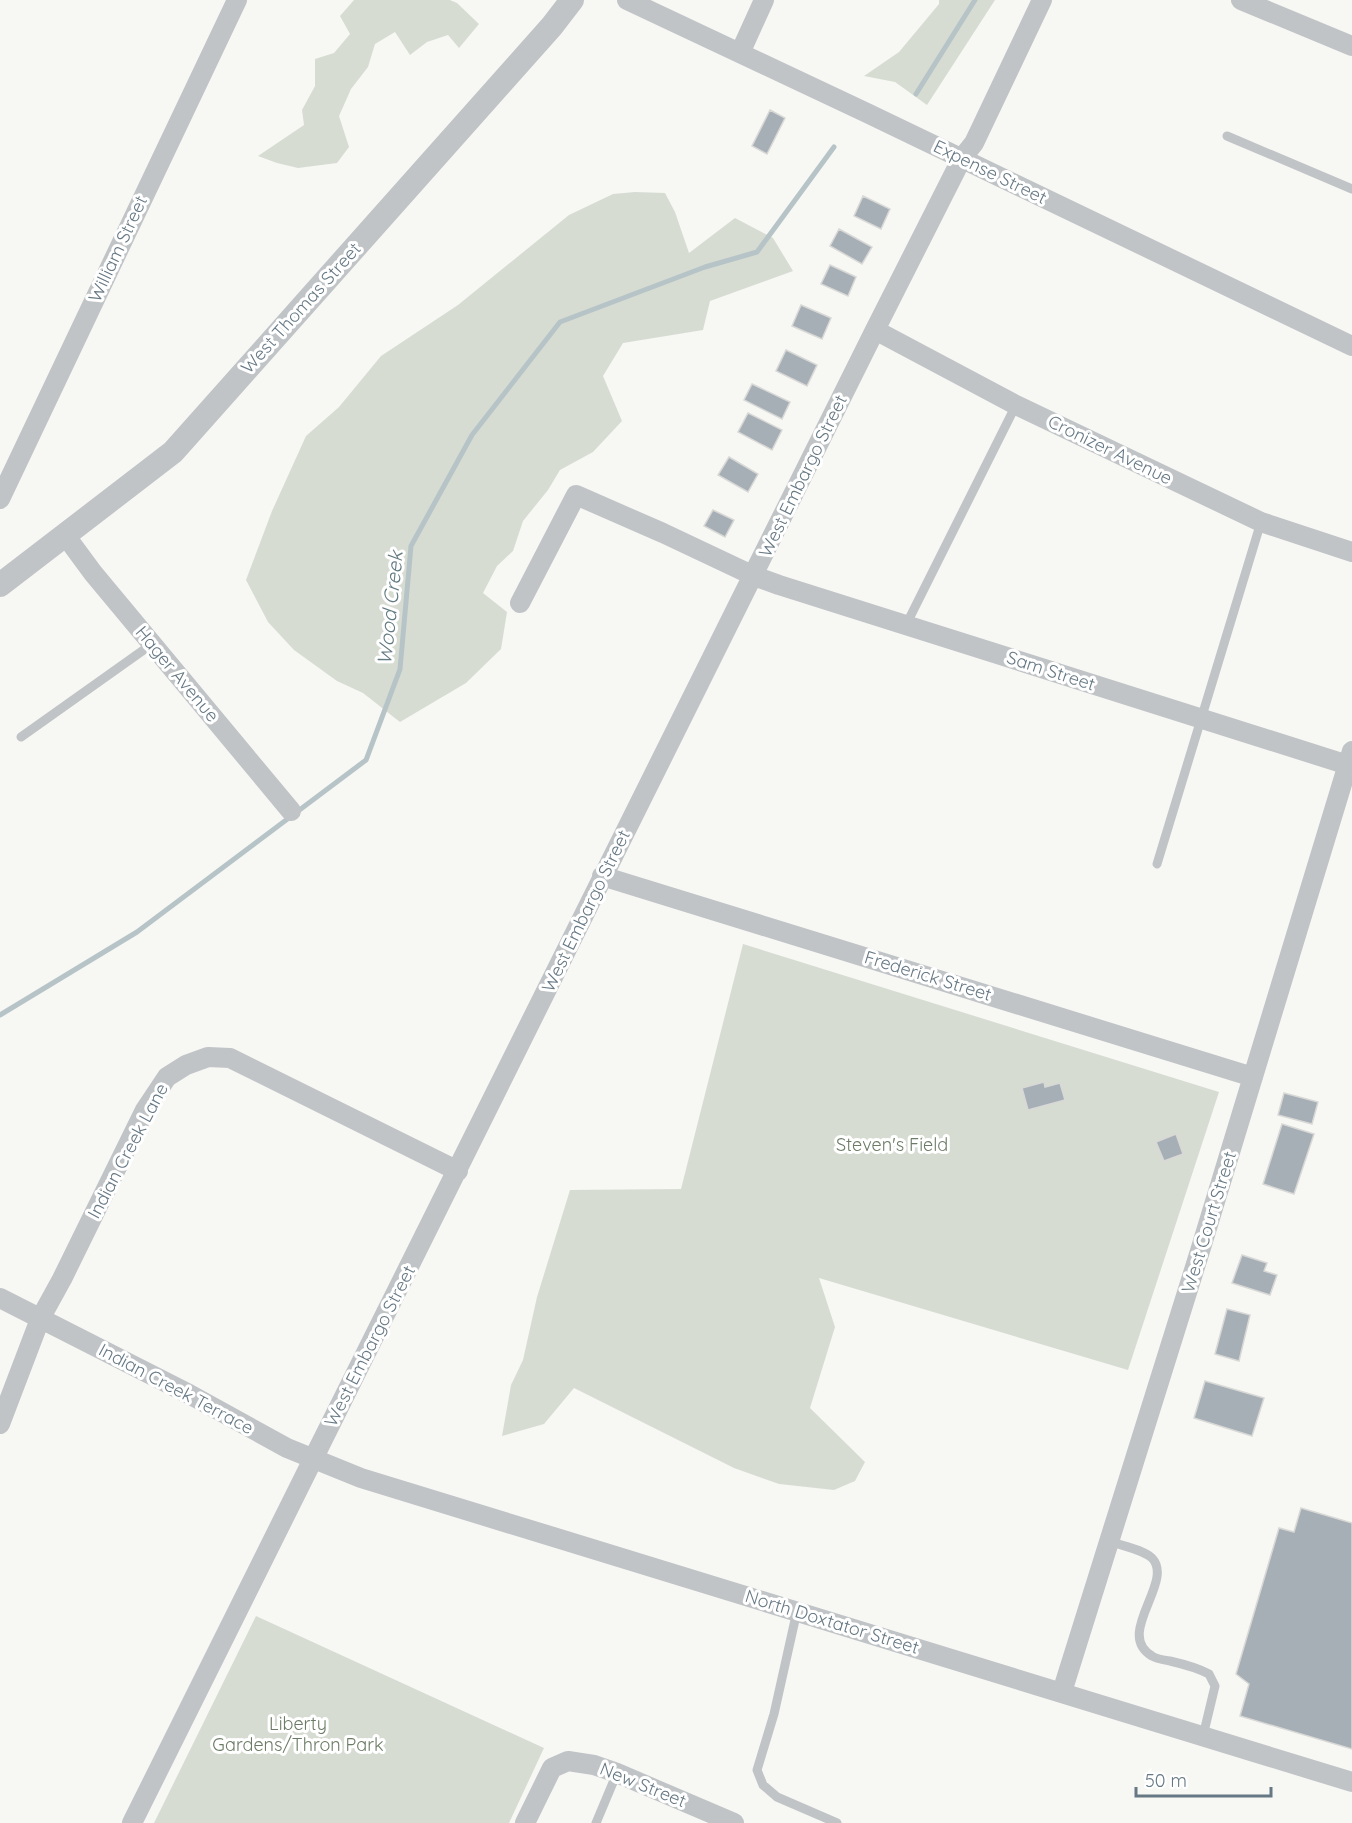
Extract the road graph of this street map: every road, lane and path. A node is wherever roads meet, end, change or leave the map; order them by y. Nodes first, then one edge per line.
1 (237, 0) edge
2 (572, 0) edge
3 (627, 0) edge
4 (764, 0) edge
5 (1042, 0) edge
6 (1241, 0) edge
7 (1352, 46) edge
8 (740, 53) junction
9 (1227, 136) dead end
10 (962, 158) junction
11 (1352, 189) edge
12 (875, 330) junction
13 (1352, 346) edge
14 (1016, 405) junction
15 (0, 499) edge
16 (1261, 522) junction
17 (65, 536) junction
18 (1352, 552) edge
19 (754, 576) junction
20 (0, 585) edge
21 (520, 603) dead end
22 (906, 625) junction
23 (152, 644) junction
24 (1200, 718) junction
25 (21, 737) dead end
26 (1350, 758) edge
27 (291, 811) dead end
28 (1157, 864) dead end
29 (602, 876) junction
30 (1253, 1077) junction
31 (458, 1171) junction
32 (0, 1298) edge
33 (40, 1319) junction
34 (0, 1424) edge
35 (313, 1460) junction
36 (1109, 1541) junction
37 (797, 1611) junction
38 (1062, 1692) junction
39 (1203, 1736) junction
40 (616, 1773) junction
41 (1352, 1782) edge
42 (132, 1823) edge
43 (525, 1823) edge
44 (596, 1823) edge
45 (734, 1823) edge
46 (837, 1823) edge

1 - 15 street, William Street
2 - 17 street, West Thomas Street
3 - 8 street, Expense Street
4 - 8 street
5 - 10 street, West Embargo Street
6 - 7 street
8 - 10 street, Expense Street
9 - 11 lane
10 - 12 street, West Embargo Street
10 - 13 street, Expense Street
12 - 14 street, Cronizer Avenue
12 - 19 street, West Embargo Street
14 - 16 street, Cronizer Avenue
14 - 22 lane
16 - 18 street, Cronizer Avenue
16 - 24 lane
17 - 20 street, West Thomas Street
17 - 23 street, Hager Avenue
19 - 21 street, Sam Street
19 - 22 street, Sam Street
19 - 29 street, West Embargo Street
22 - 24 street, Sam Street
23 - 25 lane
23 - 27 street, Hager Avenue
24 - 26 street, Sam Street
24 - 28 lane
26 - 30 street, West Court Street
29 - 30 street, Frederick Street
29 - 31 street, West Embargo Street
30 - 36 street, West Court Street
31 - 33 street, Indian Creek Lane
31 - 35 street, West Embargo Street
32 - 33 street, Indian Creek Terrace
33 - 34 street
33 - 35 street, Indian Creek Terrace
35 - 37 street, North Doxtator Street
35 - 42 street, West Embargo Street
36 - 38 street, West Court Street
36 - 39 lane
37 - 38 street, North Doxtator Street
37 - 46 lane
38 - 39 street, North Doxtator Street
39 - 41 street, North Doxtator Street
40 - 43 street, New Street
40 - 44 lane
40 - 45 street, New Street

